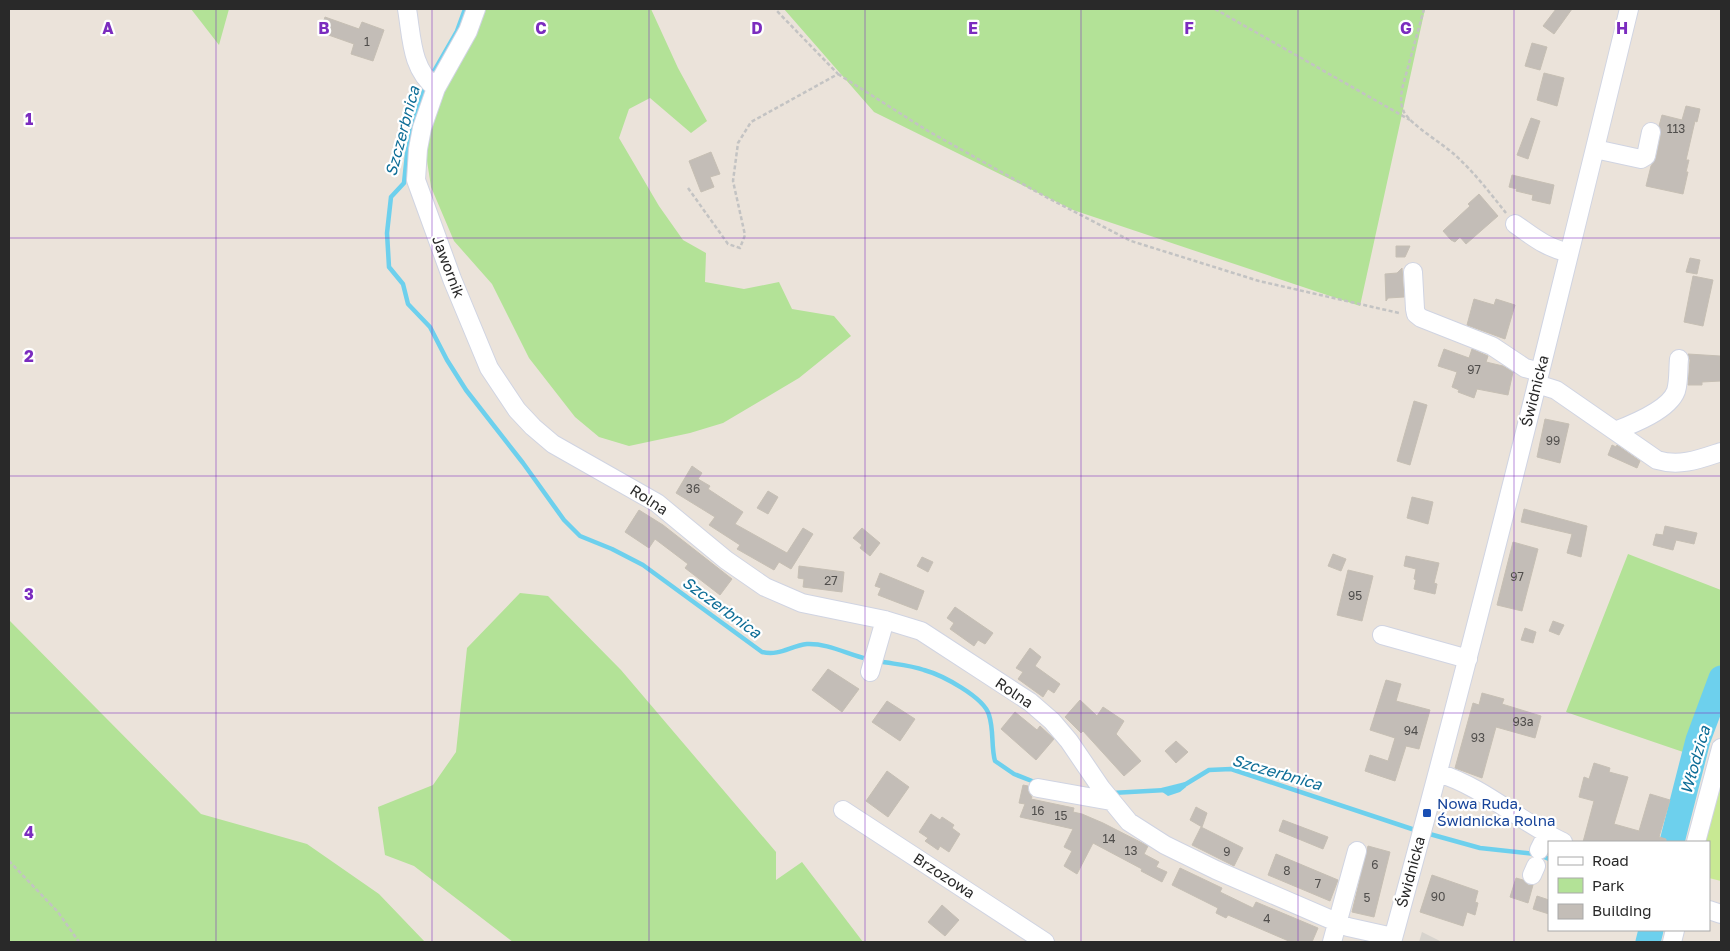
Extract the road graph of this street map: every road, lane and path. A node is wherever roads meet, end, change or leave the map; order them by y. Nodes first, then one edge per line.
1 (407, 9) edge
2 (476, 9) edge
3 (775, 9) edge
4 (1215, 9) edge
5 (1424, 9) edge
6 (1629, 9) edge
7 (838, 74) junction
8 (436, 88) junction
9 (1413, 122) junction
10 (1652, 132) dead end
11 (1595, 149) junction
12 (688, 188) dead end
13 (1515, 224) joint
14 (1569, 253) junction
15 (1413, 272) dead end
16 (1421, 318) junction
17 (1679, 359) dead end
18 (1539, 378) junction
19 (1615, 431) junction
20 (1720, 453) edge
21 (612, 476) joint
22 (885, 620) junction
23 (1382, 635) dead end
24 (1468, 659) junction
25 (870, 672) dead end
26 (1721, 748) edge
27 (1438, 773) junction
28 (1038, 788) dead end
29 (1106, 795) junction
30 (843, 810) dead end
31 (1696, 841) edge
32 (1548, 850) edge
33 (1357, 851) dead end
34 (9, 861) edge
35 (1338, 923) junction
36 (1392, 939) edge
37 (79, 942) edge
38 (1045, 942) edge
39 (1332, 942) edge

1 - 8 street
2 - 8 street, Jawornik
3 - 7 path
4 - 9 path
5 - 9 path
6 - 11 street, Świdnicka
7 - 12 path
7 - 16 path
8 - 21 street, Jawornik
9 - 13 path
10 - 11 street
11 - 14 street, Świdnicka
13 - 14 street
14 - 18 street, Świdnicka
15 - 16 street
16 - 18 street
17 - 19 street
18 - 19 street
18 - 24 street, Świdnicka
19 - 20 street
21 - 22 street, Rolna
22 - 25 street
22 - 29 street, Rolna
23 - 24 street
24 - 27 street, Świdnicka
26 - 31 street
27 - 32 street
27 - 36 street, Świdnicka
28 - 29 street
29 - 35 street, Rolna
30 - 38 street, Brzozowa
33 - 35 street
34 - 37 path
35 - 36 street, Rolna
35 - 39 street

